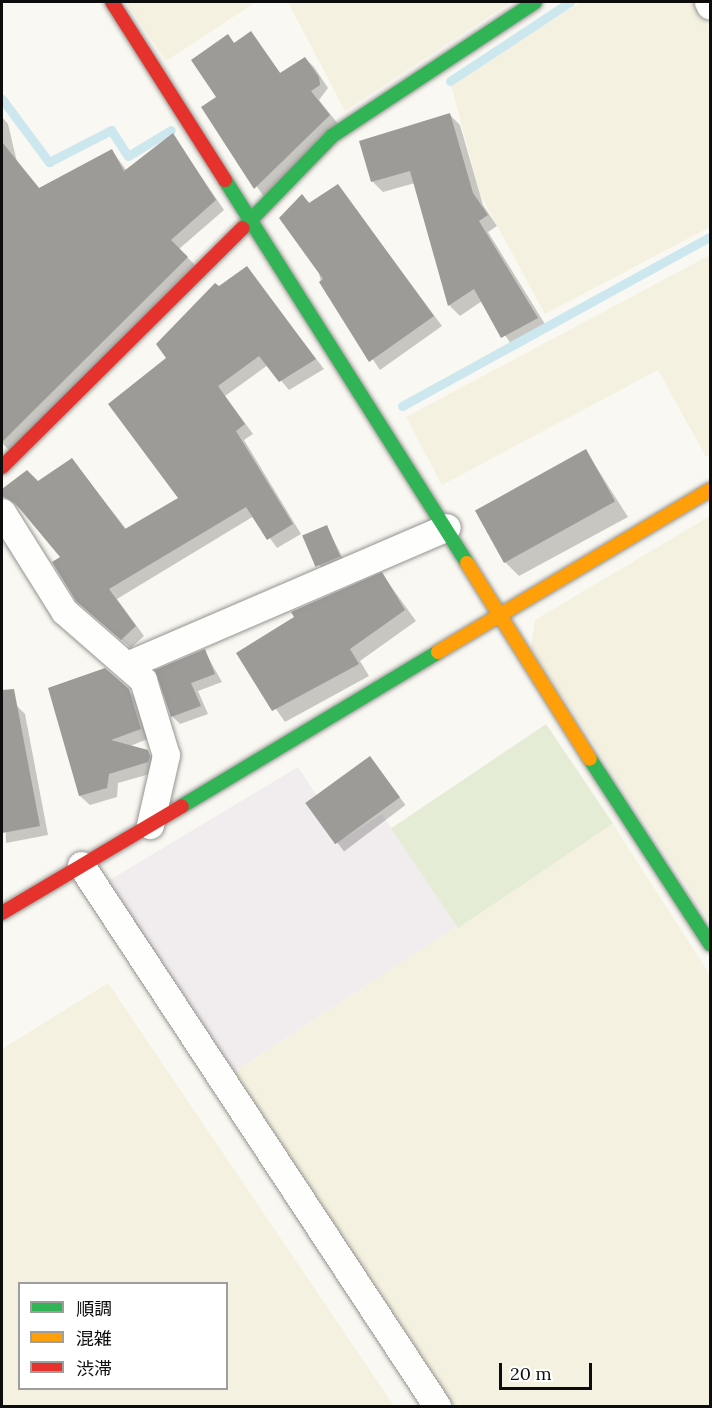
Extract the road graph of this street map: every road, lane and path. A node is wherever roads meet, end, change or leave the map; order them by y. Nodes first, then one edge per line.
1 (111, 2) edge
2 (535, 2) edge
3 (708, 2) edge
4 (711, 6) edge
5 (249, 218) junction
6 (2, 467) edge
7 (711, 490) edge
8 (2, 512) edge
9 (447, 526) junction
10 (499, 619) junction
11 (127, 665) junction
12 (150, 825) junction
13 (81, 865) junction
14 (2, 913) edge
15 (711, 944) edge
16 (437, 1407) edge

1 - 5 street
2 - 5 street
3 - 4 street
5 - 6 street
5 - 9 street
7 - 10 street
8 - 11 street
9 - 10 street
9 - 11 street
10 - 12 street
10 - 15 street
11 - 12 street
12 - 13 street
13 - 14 street
13 - 16 street

